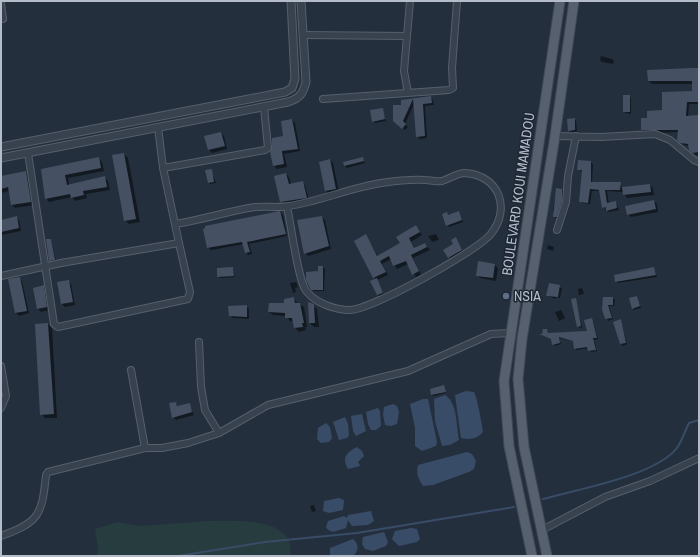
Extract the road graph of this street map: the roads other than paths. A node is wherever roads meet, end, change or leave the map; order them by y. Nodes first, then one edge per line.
1 (291, 1) edge
2 (301, 1) edge
3 (410, 1) edge
4 (457, 1) edge
5 (554, 1) edge
6 (560, 1) edge
7 (574, 1) edge
8 (1, 4) edge
9 (2, 19) dead end
10 (304, 35) junction
11 (407, 36) junction
12 (292, 88) junction
13 (408, 93) junction
14 (299, 98) junction
15 (323, 99) dead end
16 (264, 107) junction
17 (158, 128) junction
18 (555, 136) junction
19 (576, 136) junction
20 (1, 147) edge
21 (28, 152) junction
22 (1, 158) edge
23 (699, 162) edge
24 (163, 168) junction
25 (288, 207) junction
26 (175, 224) junction
27 (557, 230) dead end
28 (178, 243) junction
29 (47, 266) junction
30 (1, 276) edge
31 (510, 333) junction
32 (199, 342) dead end
33 (1, 366) edge
34 (131, 370) dead end
35 (1, 408) edge
36 (219, 433) junction
37 (145, 448) junction
38 (699, 458) edge
39 (542, 530) junction
40 (1, 536) edge
41 (532, 556) edge
42 (547, 556) edge

1 - 12 street
2 - 10 street
3 - 11 street
4 - 13 street
5 - 6 street
6 - 31 main road, BOULEVARD KOUI MAMADOU
7 - 18 main road, BOULEVARD KOUI MAMADOU
8 - 9 street
10 - 11 street
10 - 14 street
11 - 13 street
12 - 14 street
12 - 20 street
13 - 15 street
14 - 16 street
16 - 17 street
16 - 24 street
17 - 21 street
17 - 24 street
18 - 19 street
18 - 39 main road, BOULEVARD KOUI MAMADOU
19 - 23 street
19 - 27 street
21 - 22 street
21 - 29 street
24 - 26 street
25 - 25 street
25 - 26 street
26 - 28 street
28 - 29 street
28 - 29 street
29 - 30 street
31 - 36 street
31 - 41 main road, BOULEVARD KOUI MAMADOU
32 - 36 street
33 - 35 street
34 - 37 street
36 - 37 street
37 - 40 street
38 - 39 street
39 - 42 main road, BOULEVARD KOUI MAMADOU

